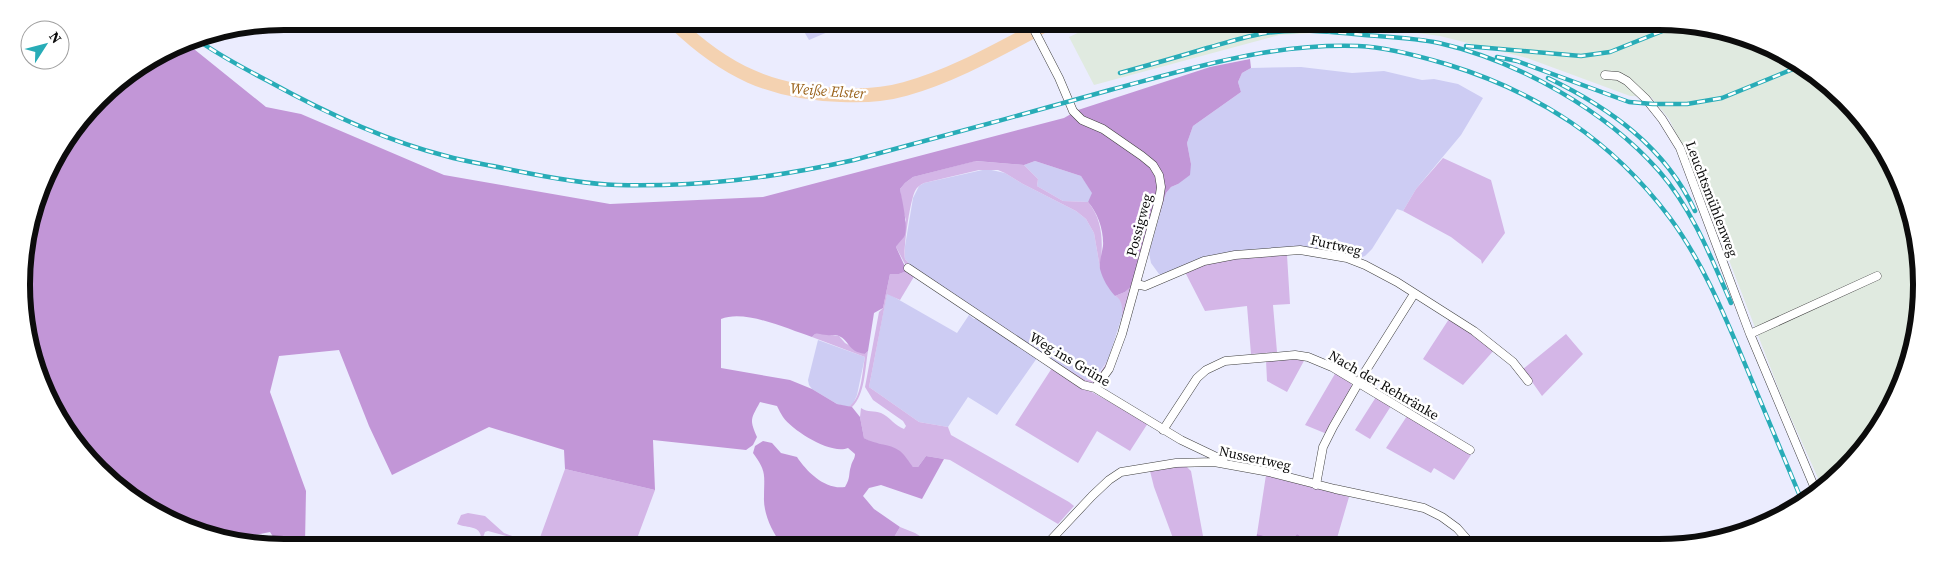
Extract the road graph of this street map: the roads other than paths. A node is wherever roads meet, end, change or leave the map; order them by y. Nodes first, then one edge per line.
1 (1034, 30) edge
2 (1605, 75) dead end
3 (908, 268) dead end
4 (1877, 276) dead end
5 (1136, 284) junction
6 (1414, 294) junction
7 (1750, 334) junction
8 (1528, 381) dead end
9 (1359, 383) junction
10 (1095, 388) junction
11 (1163, 430) junction
12 (1470, 450) dead end
13 (1224, 462) junction
14 (1316, 484) junction
15 (1814, 485) edge
16 (1052, 539) edge
17 (1467, 539) edge

1 - 5 street, Possigweg
2 - 7 street, Leuchtsmühlenweg
3 - 10 street, Weg ins Grüne
4 - 7 street
5 - 6 street, Furtweg
5 - 10 street, Possigweg
6 - 8 street, Furtweg
6 - 9 street
7 - 15 street, Leuchtsmühlenweg
9 - 11 street, Nach der Rehtränke
9 - 12 street, Nach der Rehtränke
9 - 14 street
10 - 11 street, Weg ins Grüne
11 - 13 street, Weg ins Grüne
13 - 14 street, Nussertweg
13 - 16 street, Nussertweg
14 - 17 street, Nussertweg

